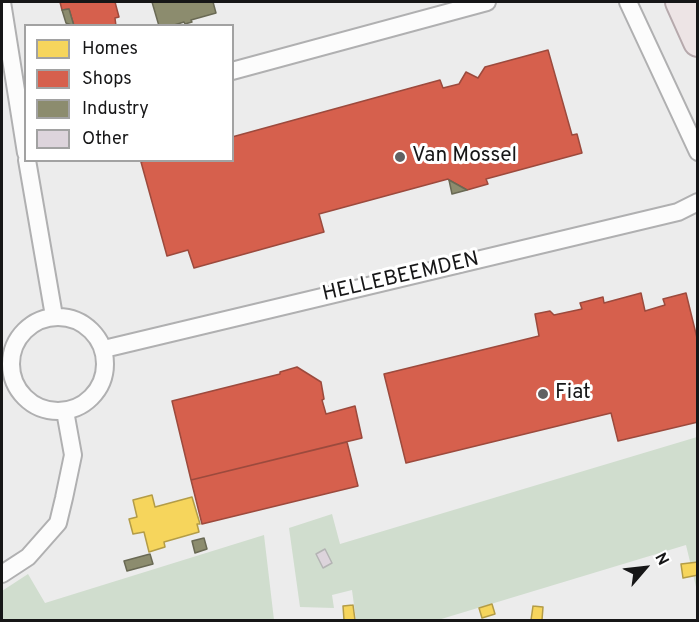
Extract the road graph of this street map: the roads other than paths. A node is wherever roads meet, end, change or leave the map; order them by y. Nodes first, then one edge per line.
1 (2, 2) edge
2 (487, 2) edge
3 (628, 2) edge
4 (680, 2) edge
5 (698, 42) edge
6 (234, 70) edge
7 (23, 127) edge
8 (698, 152) edge
9 (27, 162) edge
10 (698, 202) edge
11 (54, 316) junction
12 (104, 349) junction
13 (7, 379) edge
14 (65, 411) junction
15 (2, 574) edge

1 - 7 street
2 - 6 street
3 - 8 street
4 - 5 highway
9 - 11 street
10 - 12 street, HELLEBEEMDEN
11 - 12 street
11 - 13 street
12 - 14 street
13 - 14 street
14 - 15 street

